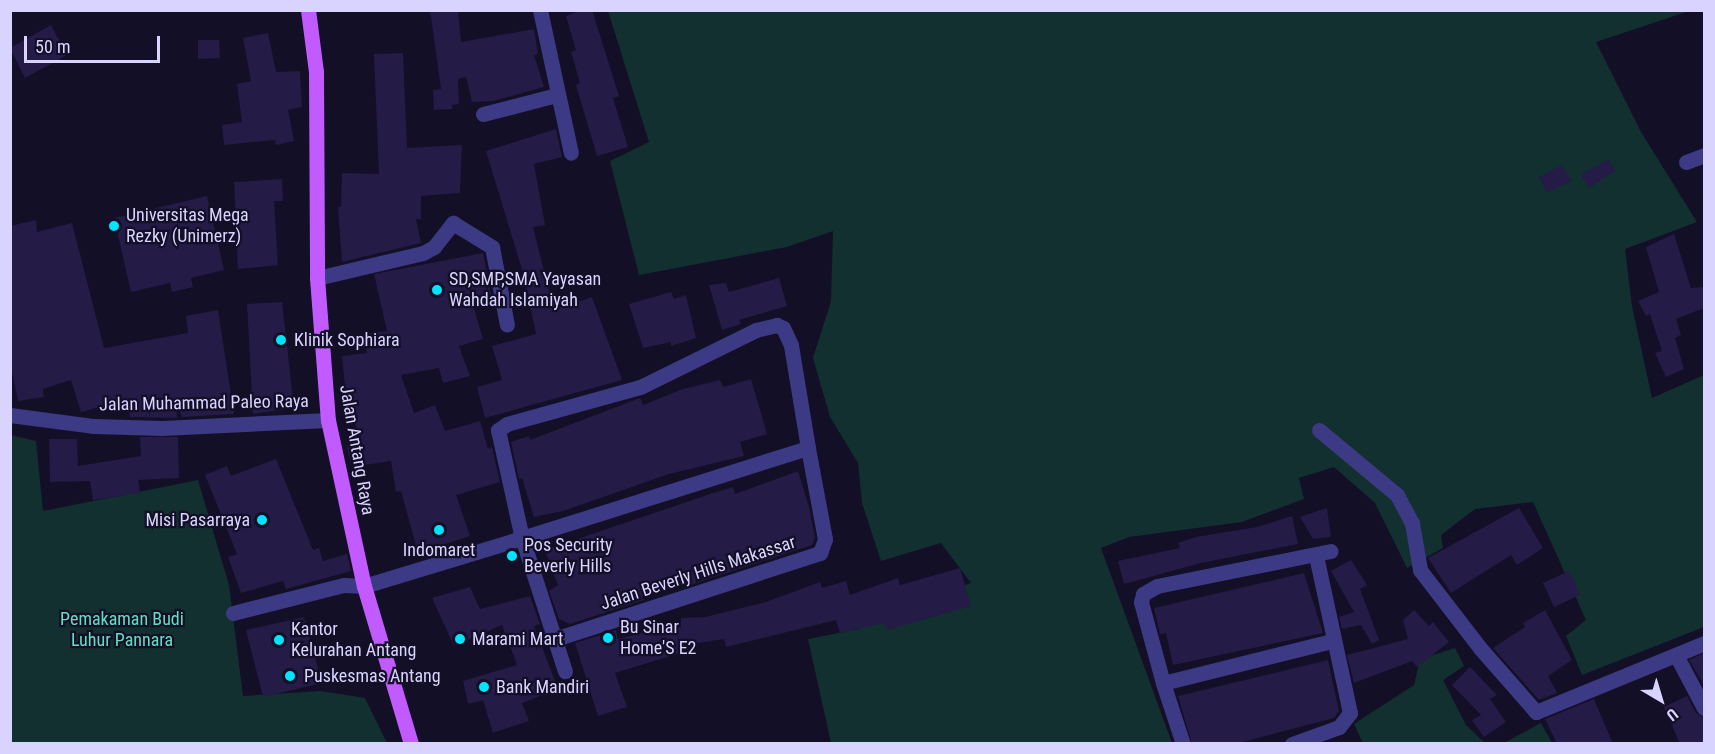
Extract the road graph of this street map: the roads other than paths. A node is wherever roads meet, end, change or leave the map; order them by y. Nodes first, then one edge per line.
1 (308, 10) edge
2 (540, 10) edge
3 (556, 95) junction
4 (483, 114) dead end
5 (570, 153) dead end
6 (1704, 154) edge
7 (1686, 162) dead end
8 (317, 278) junction
9 (507, 325) dead end
10 (10, 415) edge
11 (328, 420) junction
12 (1319, 430) dead end
13 (808, 448) junction
14 (522, 538) junction
15 (364, 586) junction
16 (233, 613) dead end
17 (555, 639) junction
18 (1332, 641) junction
19 (1704, 643) edge
20 (1676, 655) junction
21 (565, 671) dead end
22 (1163, 683) junction
23 (1704, 708) edge
24 (1302, 742) edge
25 (411, 744) edge
26 (1183, 744) edge

1 - 8 main road, Jalan Antang Raya
2 - 3 street
3 - 4 street
3 - 5 street
6 - 7 street
8 - 9 street
8 - 11 main road, Jalan Antang Raya
10 - 11 street, Jalan Muhammad Paleo Raya
11 - 15 main road, Jalan Antang Raya
12 - 20 street
13 - 14 street
13 - 14 street, Jalan Beverly Hills Makassar
13 - 17 street, Jalan Beverly Hills Makassar
14 - 15 street
14 - 17 street, Jalan Beverly Hills Makassar
15 - 16 street
15 - 25 main road, Jalan Antang Raya
17 - 21 street, Jalan Beverly Hills Makassar
18 - 22 street
18 - 22 street
18 - 24 street
19 - 20 street
20 - 23 street
22 - 26 street

